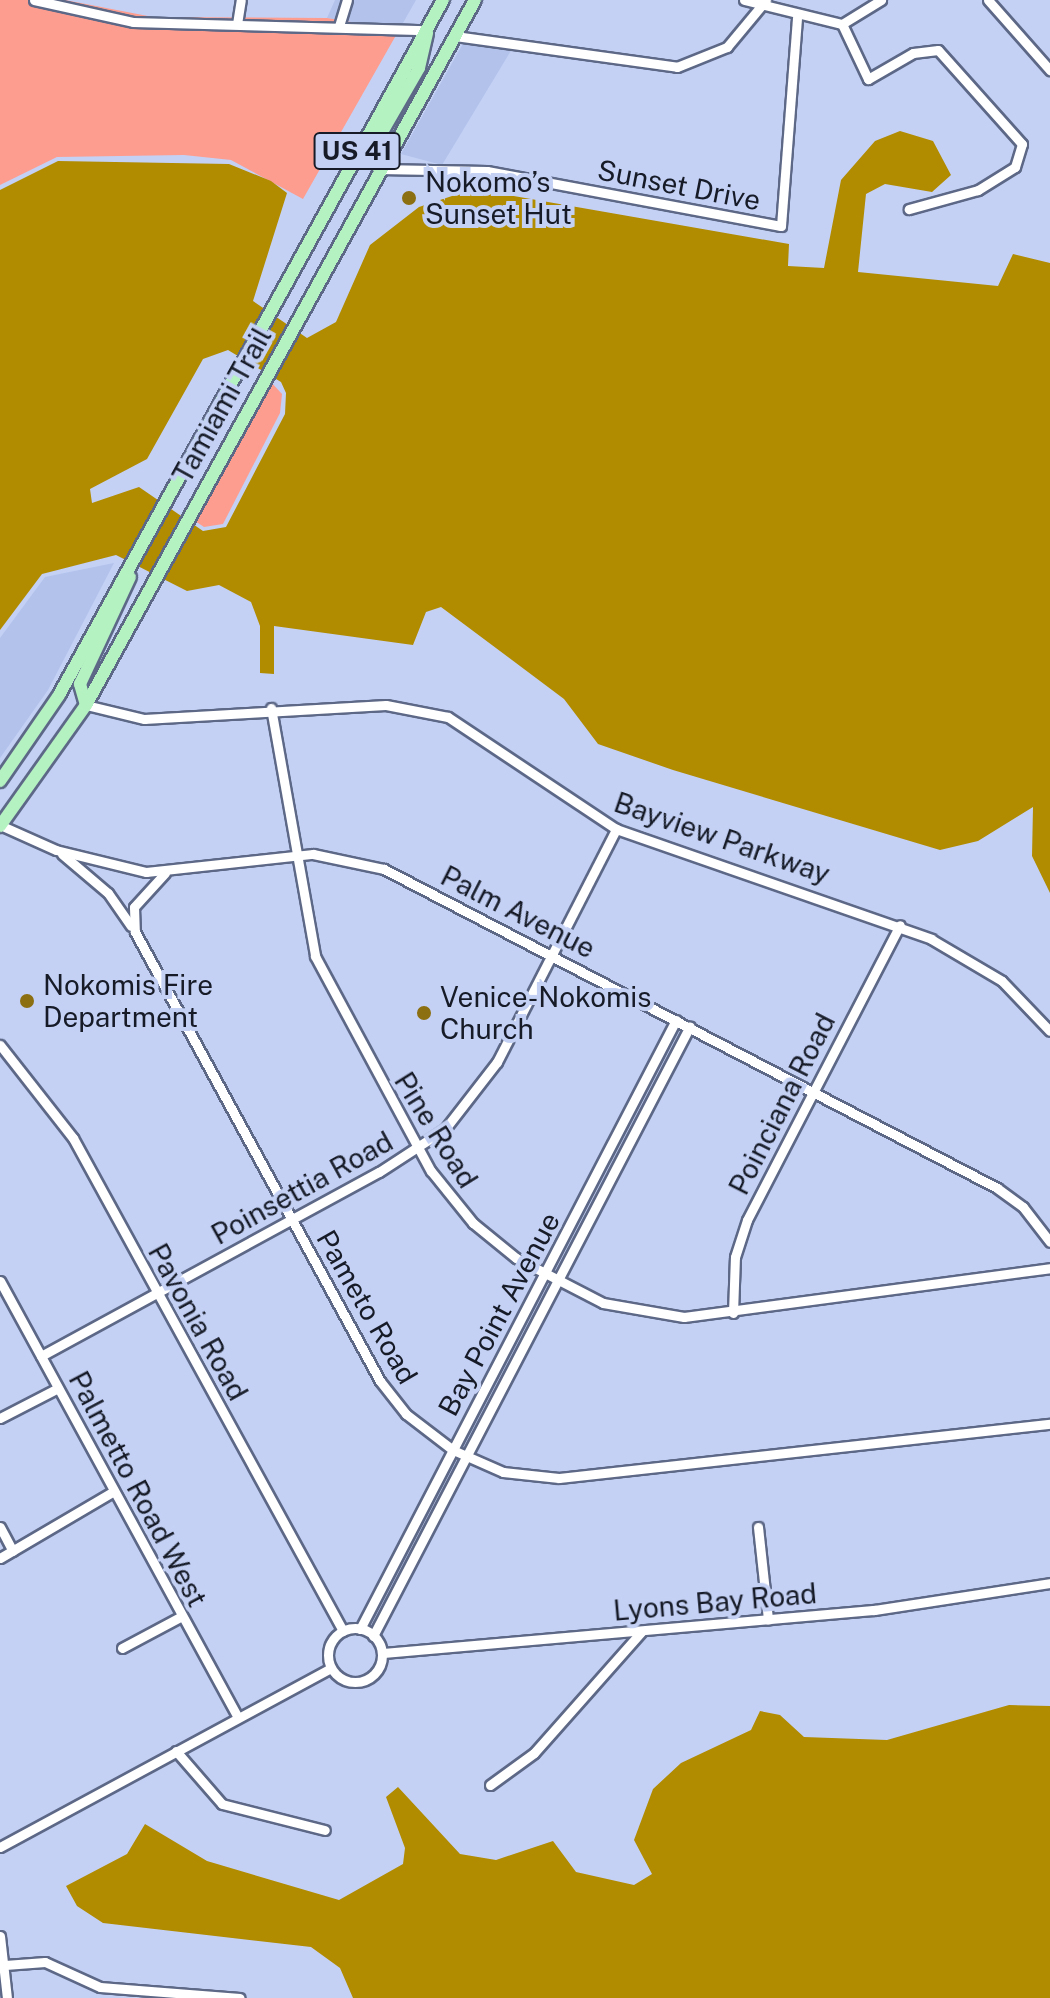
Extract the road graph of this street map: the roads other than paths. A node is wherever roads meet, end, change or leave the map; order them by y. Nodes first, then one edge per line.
1 (34, 0) edge
2 (241, 0) edge
3 (347, 0) edge
4 (443, 0) edge
5 (475, 0) edge
6 (744, 0) edge
7 (881, 0) edge
8 (988, 0) edge
9 (765, 4) edge
10 (797, 18) junction
11 (237, 24) junction
12 (842, 24) junction
13 (339, 26) junction
14 (426, 30) junction
15 (455, 36) junction
16 (1050, 70) edge
17 (379, 169) junction
18 (909, 209) dead end
19 (131, 565) junction
20 (86, 705) junction
21 (271, 708) junction
22 (0, 781) edge
23 (0, 825) edge
24 (616, 829) junction
25 (56, 850) junction
26 (293, 855) junction
27 (165, 873) junction
28 (900, 925) junction
29 (135, 932) junction
30 (552, 954) junction
31 (676, 1020) junction
32 (690, 1026) junction
33 (1050, 1031) edge
34 (0, 1045) edge
35 (814, 1092) junction
36 (418, 1150) junction
37 (291, 1219) junction
38 (1050, 1242) edge
39 (1050, 1268) edge
40 (544, 1278) junction
41 (557, 1283) junction
42 (1, 1284) edge
43 (157, 1293) junction
44 (733, 1313) junction
45 (41, 1356) junction
46 (58, 1388) junction
47 (0, 1418) edge
48 (1050, 1424) edge
49 (453, 1450) junction
50 (466, 1457) junction
51 (114, 1491) junction
52 (0, 1527) edge
53 (758, 1527) dead end
54 (13, 1551) junction
55 (0, 1558) edge
56 (1050, 1583) edge
57 (182, 1616) junction
58 (768, 1619) junction
59 (360, 1629) junction
60 (343, 1631) junction
61 (642, 1631) junction
62 (373, 1636) junction
63 (122, 1648) dead end
64 (382, 1653) junction
65 (331, 1668) junction
66 (238, 1717) junction
67 (176, 1751) junction
68 (490, 1785) dead end
69 (325, 1830) dead end
70 (0, 1847) edge
71 (0, 1936) edge
72 (5, 1965) junction
73 (180, 1997) edge
74 (7, 1998) edge
75 (240, 1998) edge

1 - 11 street
2 - 11 street
3 - 13 street
4 - 14 main road, Tamiami Trail / US 41
5 - 15 main road, Tamiami Trail / US 41
6 - 9 street
7 - 12 street
8 - 16 street
9 - 10 street
9 - 15 street
10 - 12 street
10 - 17 street, Sunset Drive
11 - 13 street
12 - 18 street
13 - 14 street
14 - 17 main road
14 - 19 main road, Tamiami Trail / US 41
15 - 17 main road, Tamiami Trail / US 41
17 - 20 main road, Tamiami Trail / US 41
19 - 20 main road
19 - 22 main road, Tamiami Trail / US 41
20 - 21 street, Bayview Parkway
20 - 23 main road, Tamiami Trail / US 41
21 - 24 street, Bayview Parkway
21 - 26 street, Pine Road
23 - 25 street, Palm Avenue
24 - 28 street, Bayview Parkway
24 - 30 street, Poinsettia Road
25 - 27 street, Palm Avenue
25 - 29 street, Pameto Road
26 - 27 street, Palm Avenue
26 - 30 street, Palm Avenue
26 - 36 street, Pine Road
27 - 29 street
28 - 33 street, Bayview Parkway
28 - 35 street, Poinciana Road
29 - 37 street, Pameto Road
30 - 31 street, Palm Avenue
30 - 36 street, Poinsettia Road
31 - 32 street, Palm Avenue
31 - 40 street, Bay Point Avenue
32 - 35 street, Palm Avenue
32 - 41 street, Bay Point Avenue
34 - 43 street, Pavonia Road
35 - 38 street, Palm Avenue
35 - 44 street, Poinciana Road
36 - 37 street, Poinsettia Road
36 - 40 street, Pine Road
37 - 43 street, Poinsettia Road
37 - 49 street, Pameto Road
39 - 44 street, Pine Road
40 - 41 street, Pine Road
40 - 49 street, Bay Point Avenue
41 - 44 street, Pine Road
41 - 50 street, Bay Point Avenue
42 - 45 street, Palmetto Road West
43 - 45 street, Poinsettia Road
43 - 60 street, Pavonia Road
45 - 46 street, Palmetto Road West
46 - 47 street
46 - 51 street, Palmetto Road West
48 - 50 street, Pameto Road
49 - 50 street, Pameto Road
49 - 59 street, Bay Point Avenue
50 - 62 street, Bay Point Avenue
51 - 54 street
51 - 57 street, Palmetto Road West
52 - 54 street
53 - 58 street
54 - 55 street
56 - 58 street, Lyons Bay Road
57 - 63 street
57 - 66 street, Palmetto Road West
58 - 61 street, Lyons Bay Road
59 - 60 street
59 - 62 street
60 - 65 street
61 - 64 street, Lyons Bay Road
61 - 68 street
62 - 64 street
64 - 65 street
65 - 66 street
66 - 67 street
67 - 69 street
67 - 70 street
71 - 72 street
72 - 73 street
72 - 74 street
73 - 75 street

